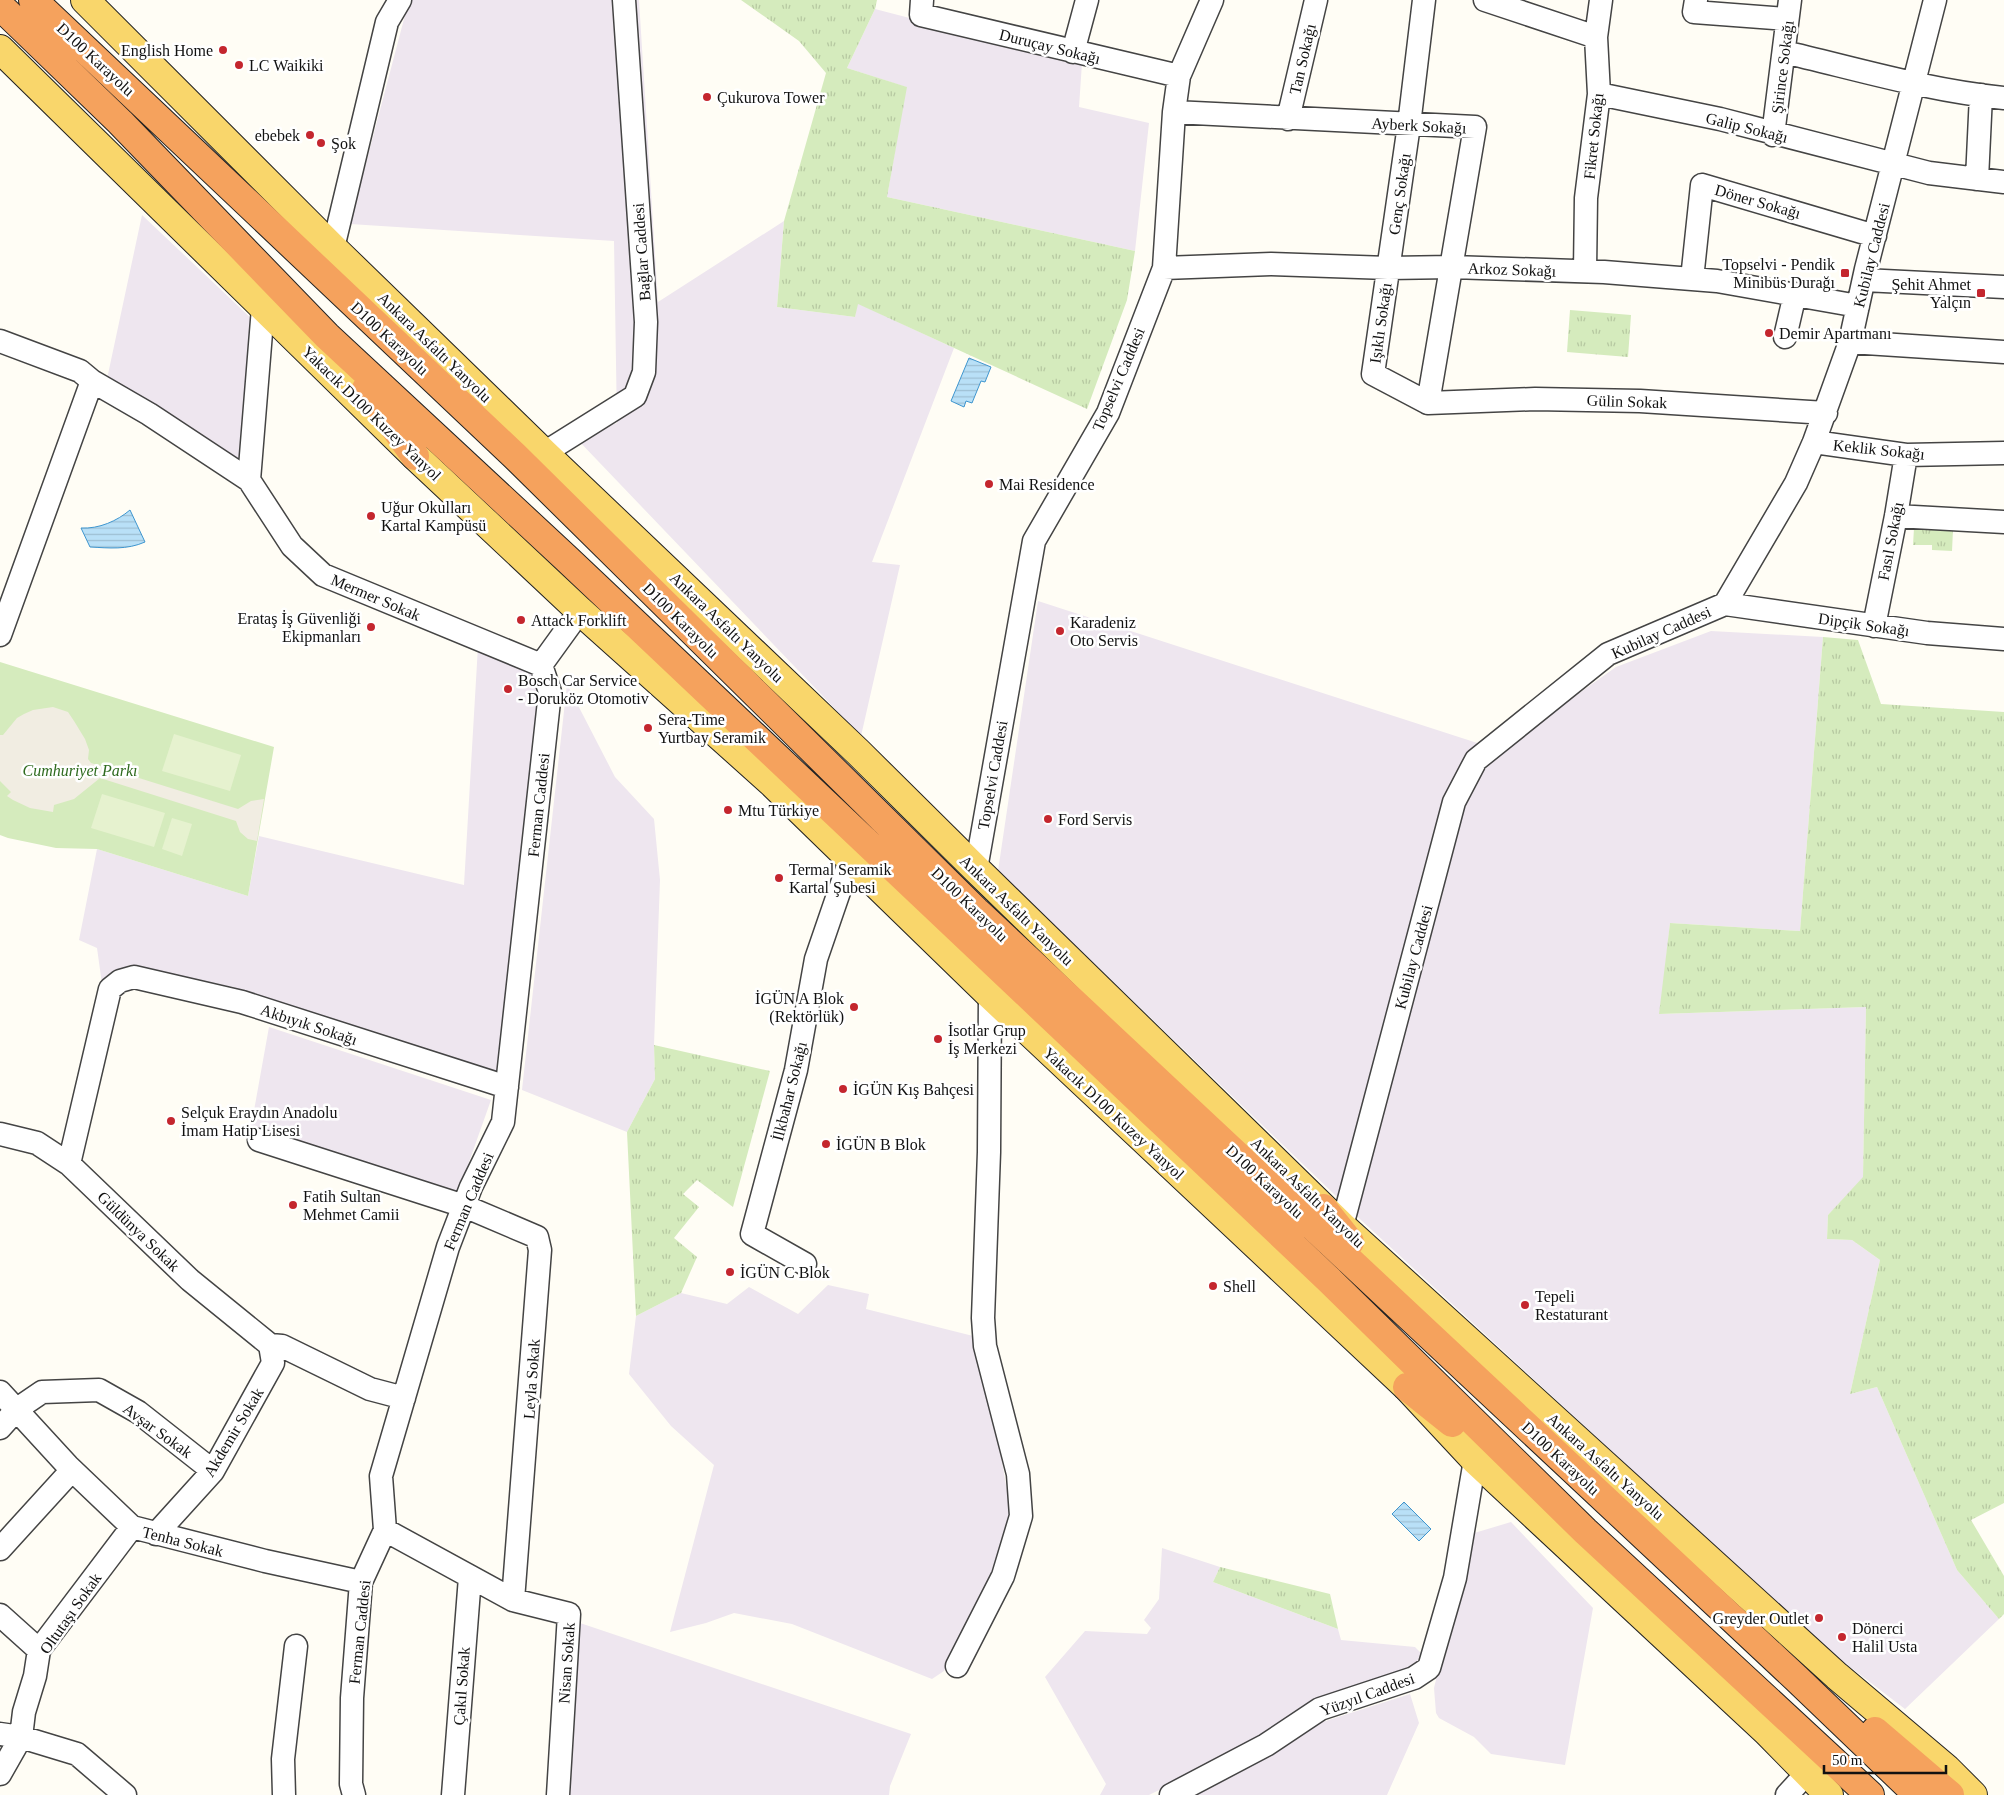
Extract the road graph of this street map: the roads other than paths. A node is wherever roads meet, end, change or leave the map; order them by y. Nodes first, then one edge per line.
1 (33, 0) edge
2 (85, 0) edge
3 (624, 0) edge
4 (1087, 0) edge
5 (1212, 0) edge
6 (1316, 0) edge
7 (1424, 0) edge
8 (1485, 0) edge
9 (1601, 0) edge
10 (1696, 0) edge
11 (1935, 0) edge
12 (397, 4) edge
13 (0, 6) edge
14 (922, 8) edge
15 (1789, 9) edge
16 (1596, 37) junction
17 (0, 48) edge
18 (1073, 52) junction
19 (1784, 52) junction
20 (1180, 76) junction
21 (1913, 83) junction
22 (1600, 94) junction
23 (1980, 95) junction
24 (2004, 98) edge
25 (1174, 112) junction
26 (1288, 119) junction
27 (1409, 125) junction
28 (1774, 134) junction
29 (1892, 164) junction
30 (1977, 179) junction
31 (2004, 182) edge
32 (1875, 236) junction
33 (333, 248) junction
34 (1452, 267) junction
35 (1164, 268) junction
36 (1388, 268) junction
37 (1585, 271) junction
38 (1692, 279) junction
39 (1864, 280) junction
40 (2004, 287) edge
41 (1795, 294) junction
42 (1858, 306) junction
43 (263, 308) junction
44 (327, 336) junction
45 (1786, 337) dead end
46 (0, 341) edge
47 (1850, 342) junction
48 (2004, 352) edge
49 (92, 380) junction
50 (1428, 403) junction
51 (1826, 413) junction
52 (1814, 442) junction
53 (544, 453) junction
54 (2004, 453) edge
55 (1906, 455) junction
56 (416, 456) junction
57 (249, 480) junction
58 (1896, 516) junction
59 (2004, 522) edge
60 (1725, 604) junction
61 (580, 611) junction
62 (1874, 626) junction
63 (0, 635) edge
64 (2004, 639) edge
65 (542, 666) junction
66 (850, 860) junction
67 (976, 869) junction
68 (990, 995) junction
69 (507, 1087) junction
70 (0, 1134) edge
71 (259, 1140) dead end
72 (69, 1164) junction
73 (464, 1206) junction
74 (1333, 1217) junction
75 (806, 1264) dead end
76 (1411, 1317) junction
77 (270, 1344) junction
78 (1407, 1387) junction
79 (0, 1392) edge
80 (404, 1398) junction
81 (17, 1409) junction
82 (0, 1428) edge
83 (1475, 1460) junction
84 (72, 1470) junction
85 (213, 1471) junction
86 (132, 1527) junction
87 (385, 1530) junction
88 (1585, 1531) junction
89 (156, 1534) junction
90 (0, 1549) edge
91 (470, 1577) junction
92 (361, 1582) junction
93 (514, 1600) junction
94 (0, 1614) edge
95 (296, 1646) dead end
96 (39, 1650) junction
97 (957, 1666) dead end
98 (1797, 1679) junction
99 (10, 1735) edge
100 (1807, 1773) junction
101 (0, 1774) edge
102 (125, 1795) edge
103 (284, 1795) edge
104 (354, 1795) edge
105 (453, 1795) edge
106 (558, 1795) edge
107 (1170, 1795) edge
108 (1787, 1795) edge
109 (1829, 1795) edge
110 (1870, 1795) edge
111 (1918, 1795) edge
112 (1950, 1795) edge
113 (1973, 1795) edge

1 - 76 highway, D100 Karayolu
2 - 33 main road, Ankara Asfaltı Yanyolu
3 - 53 street, Bağlar Caddesi
4 - 18 street
5 - 20 street, Topselvi Caddesi
6 - 26 street, Tan Sokağı
7 - 27 street, Genç Sokağı
8 - 16 street
9 - 16 street, Fikret Sokağı
10 - 15 street
11 - 21 street, Kubilay Caddesi
12 - 33 street
13 - 44 highway, D100 Karayolu
14 - 18 street, Duruçay Sokağı
15 - 19 street, Şirince Sokağı
16 - 22 street, Fikret Sokağı
17 - 43 main road, Yakacık D100 Kuzey Yanyol
18 - 20 street, Duruçay Sokağı
19 - 21 street
19 - 28 street, Şirince Sokağı
20 - 25 street, Topselvi Caddesi
21 - 23 street
21 - 29 street, Kubilay Caddesi
22 - 28 street, Galip Sokağı
22 - 37 street, Fikret Sokağı
23 - 24 street
23 - 30 street
25 - 26 street, Ayberk Sokağı
25 - 35 street, Topselvi Caddesi
26 - 27 street, Ayberk Sokağı
27 - 34 street, Ayberk Sokağı
27 - 36 street, Genç Sokağı
28 - 29 street, Galip Sokağı
29 - 30 street, Galip Sokağı
29 - 32 street, Kubilay Caddesi
30 - 31 street, Galip Sokağı
32 - 38 street, Döner Sokağı
32 - 39 street, Kubilay Caddesi
33 - 53 main road, Ankara Asfaltı Yanyolu
34 - 36 street, Arkoz Sokağı
34 - 37 street, Arkoz Sokağı
34 - 50 street, Ayberk Sokağı
35 - 36 street, Arkoz Sokağı
35 - 67 street, Topselvi Caddesi
36 - 50 street, Işıklı Sokağı
37 - 38 street, Arkoz Sokağı
38 - 41 street, Arkoz Sokağı
39 - 40 street
39 - 42 street, Kubilay Caddesi
41 - 42 street, Arkoz Sokağı
41 - 45 street
42 - 47 street, Kubilay Caddesi
43 - 56 main road, Yakacık D100 Kuzey Yanyol
43 - 57 street
44 - 56 highway
44 - 88 highway, D100 Karayolu
46 - 49 street, Mermer Sokak
47 - 48 street
47 - 51 street, Kubilay Caddesi
49 - 57 street, Mermer Sokak
49 - 63 street
50 - 51 street, Gülin Sokak
51 - 52 street, Kubilay Caddesi
52 - 55 street, Keklik Sokağı
52 - 60 street, Kubilay Caddesi
53 - 67 main road, Ankara Asfaltı Yanyolu
54 - 55 street, Keklik Sokağı
55 - 58 street, Fasıl Sokağı
56 - 61 main road, Yakacık D100 Kuzey Yanyol
57 - 65 street, Mermer Sokak
58 - 59 street
58 - 62 street, Fasıl Sokağı
60 - 62 street, Dipçik Sokağı
60 - 74 street, Kubilay Caddesi
61 - 65 street
61 - 66 main road, Yakacık D100 Kuzey Yanyol
62 - 64 street, Dipçik Sokağı
65 - 69 street, Ferman Caddesi
66 - 68 main road, Yakacık D100 Kuzey Yanyol
66 - 75 street, İlkbahar Sokağı
67 - 74 main road, Ankara Asfaltı Yanyolu
68 - 78 main road, Yakacık D100 Kuzey Yanyol
68 - 97 street
69 - 72 street, Akbıyık Sokağı
69 - 73 street, Ferman Caddesi
70 - 72 street, Güldünya Sokak
71 - 73 street
72 - 77 street, Güldünya Sokak
73 - 80 street, Ferman Caddesi
73 - 93 street, Leyla Sokak
74 - 76 highway
74 - 113 main road, Ankara Asfaltı Yanyolu
76 - 98 highway, D100 Karayolu
77 - 80 street
77 - 85 street, Akdemir Sokak
78 - 83 main road
78 - 88 highway
79 - 81 street, Tenha Sokak
80 - 87 street, Ferman Caddesi
81 - 82 street, Avşar Sokak
81 - 84 street, Tenha Sokak
81 - 85 street, Avşar Sokak
83 - 100 main road
83 - 107 street, Yüzyıl Caddesi
84 - 86 street, Tenha Sokak
84 - 90 street
85 - 89 street, Akdemir Sokak
86 - 89 street, Tenha Sokak
86 - 96 street, Oltutaşı Sokak
87 - 91 street, Nisan Sokak
87 - 92 street, Ferman Caddesi
88 - 110 highway, D100 Karayolu
89 - 92 street, Tenha Sokak
91 - 93 street, Nisan Sokak
91 - 105 street, Çakıl Sokak
92 - 104 street, Ferman Caddesi
93 - 106 street, Nisan Sokak
94 - 96 street
95 - 103 street
96 - 99 street, Oltutaşı Sokak
98 - 111 highway, D100 Karayolu
98 - 112 highway
99 - 101 street
99 - 102 street
100 - 108 street
100 - 109 main road

